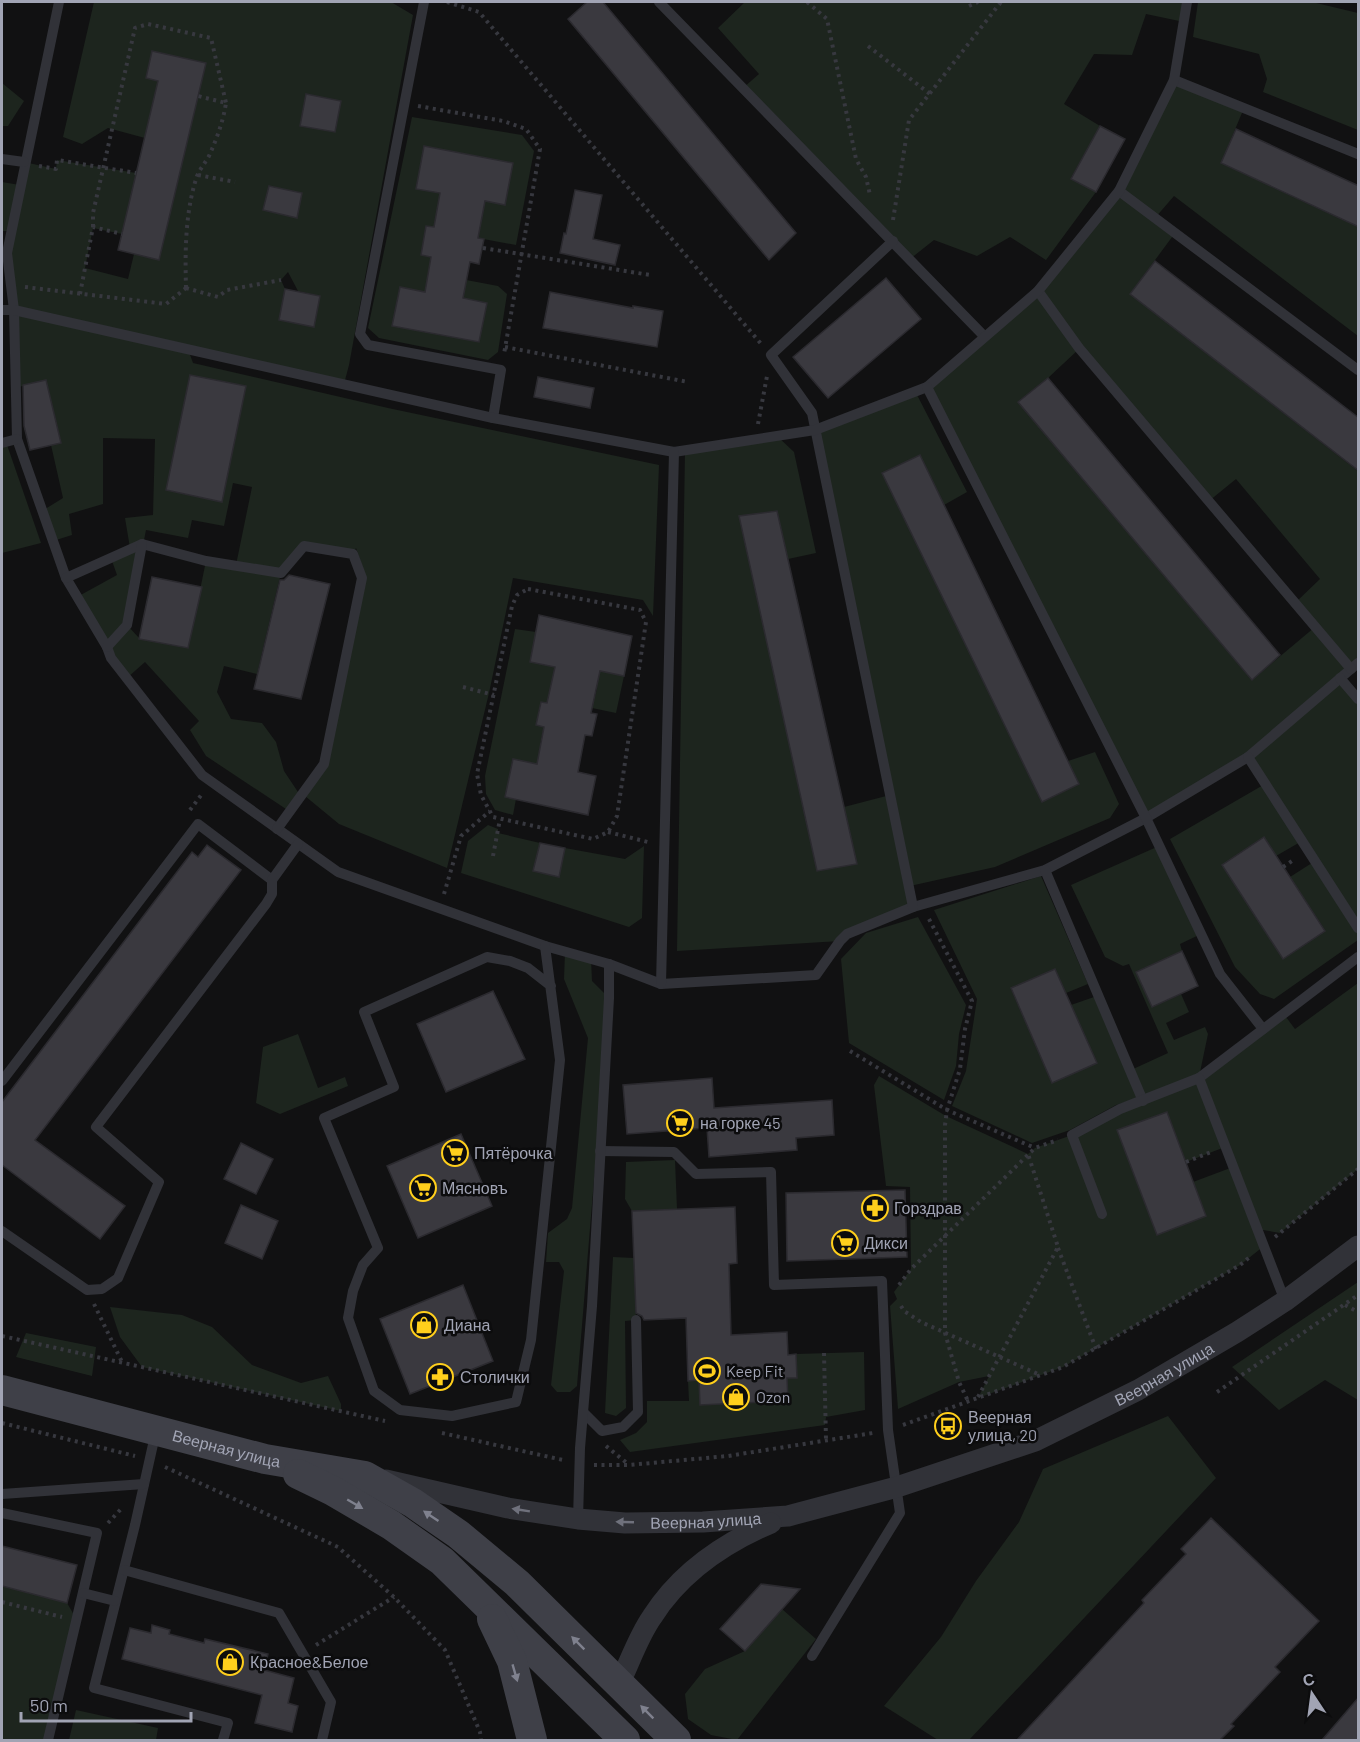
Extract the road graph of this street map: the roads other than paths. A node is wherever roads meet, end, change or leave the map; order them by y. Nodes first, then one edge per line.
1 (59, 2) edge
2 (424, 2) edge
3 (659, 2) edge
4 (1187, 2) edge
5 (1174, 80) junction
6 (1359, 154) edge
7 (2, 159) edge
8 (24, 162) junction
9 (1119, 191) junction
10 (892, 240) junction
11 (1038, 291) junction
12 (2, 310) edge
13 (14, 310) junction
14 (984, 336) junction
15 (1359, 370) edge
16 (927, 387) junction
17 (493, 418) junction
18 (814, 430) junction
19 (17, 439) junction
20 (2, 443) edge
21 (674, 452) junction
22 (142, 544) junction
23 (66, 578) junction
24 (107, 647) junction
25 (1355, 666) edge
26 (1340, 678) junction
27 (1359, 699) edge
28 (1248, 757) junction
29 (1146, 818) junction
30 (277, 829) junction
31 (298, 844) junction
32 (1045, 870) junction
33 (272, 880) junction
34 (918, 906) junction
35 (1359, 928) edge
36 (545, 946) junction
37 (1359, 957) edge
38 (609, 964) junction
39 (661, 984) junction
40 (550, 986) junction
41 (1263, 1029) junction
42 (1199, 1078) junction
43 (2, 1081) edge
44 (1143, 1101) junction
45 (600, 1151) junction
46 (1102, 1214) dead end
47 (2, 1231) edge
48 (1359, 1246) edge
49 (1285, 1301) junction
50 (636, 1320) dead end
51 (2, 1390) edge
52 (583, 1412) junction
53 (156, 1431) junction
54 (265, 1459) junction
55 (365, 1476) junction
56 (144, 1484) junction
57 (897, 1487) junction
58 (2, 1494) edge
59 (2, 1513) edge
60 (788, 1516) junction
61 (578, 1519) junction
62 (124, 1570) junction
63 (83, 1593) junction
64 (484, 1600) junction
65 (115, 1602) junction
66 (812, 1656) dead end
67 (619, 1684) junction
68 (610, 1734) edge
69 (48, 1740) edge
70 (223, 1740) edge
71 (322, 1740) edge
72 (532, 1740) edge
73 (676, 1740) edge

1 - 8 lane
2 - 17 lane
3 - 10 lane
4 - 5 lane
5 - 6 lane
5 - 9 lane
7 - 8 lane
8 - 13 lane
9 - 11 lane
9 - 15 lane
10 - 14 lane
10 - 18 lane
11 - 14 lane
11 - 25 lane
12 - 13 lane
13 - 17 lane
13 - 19 lane
14 - 16 lane
16 - 18 lane
16 - 29 lane
17 - 21 lane
18 - 21 lane
18 - 34 lane
19 - 20 lane
19 - 23 lane
21 - 39 lane
22 - 23 lane
22 - 24 lane
22 - 30 lane
23 - 24 lane
24 - 30 lane
25 - 26 lane
26 - 27 lane
26 - 28 lane
28 - 29 lane
28 - 35 lane
29 - 32 lane
29 - 41 lane
30 - 31 lane
31 - 33 lane
31 - 36 lane
32 - 34 lane
32 - 44 lane
33 - 43 lane
33 - 47 lane
34 - 39 lane
36 - 38 lane
36 - 40 lane
37 - 41 lane
38 - 39 lane
38 - 45 lane
40 - 40 lane
41 - 42 lane
42 - 44 lane
42 - 49 lane
44 - 46 lane
45 - 52 lane
45 - 57 lane
48 - 49 street, Веерная улица
49 - 57 street, Веерная улица
50 - 52 lane
51 - 53 street, Веерная улица
52 - 61 lane
53 - 54 street, Веерная улица
53 - 56 lane
54 - 55 street, Веерная улица
54 -> 64 street
61 -> 55 street, Веерная улица
67 -> 55 street
56 - 58 lane
56 - 62 lane
57 - 60 street, Веерная улица
57 - 66 lane
59 - 63 lane
60 -> 61 street, Веерная улица
60 - 67 street
62 - 65 lane
62 - 71 lane
63 - 65 lane
63 - 69 lane
64 - 68 street
64 -> 72 street
65 - 70 lane
67 - 68 street
73 -> 67 street

